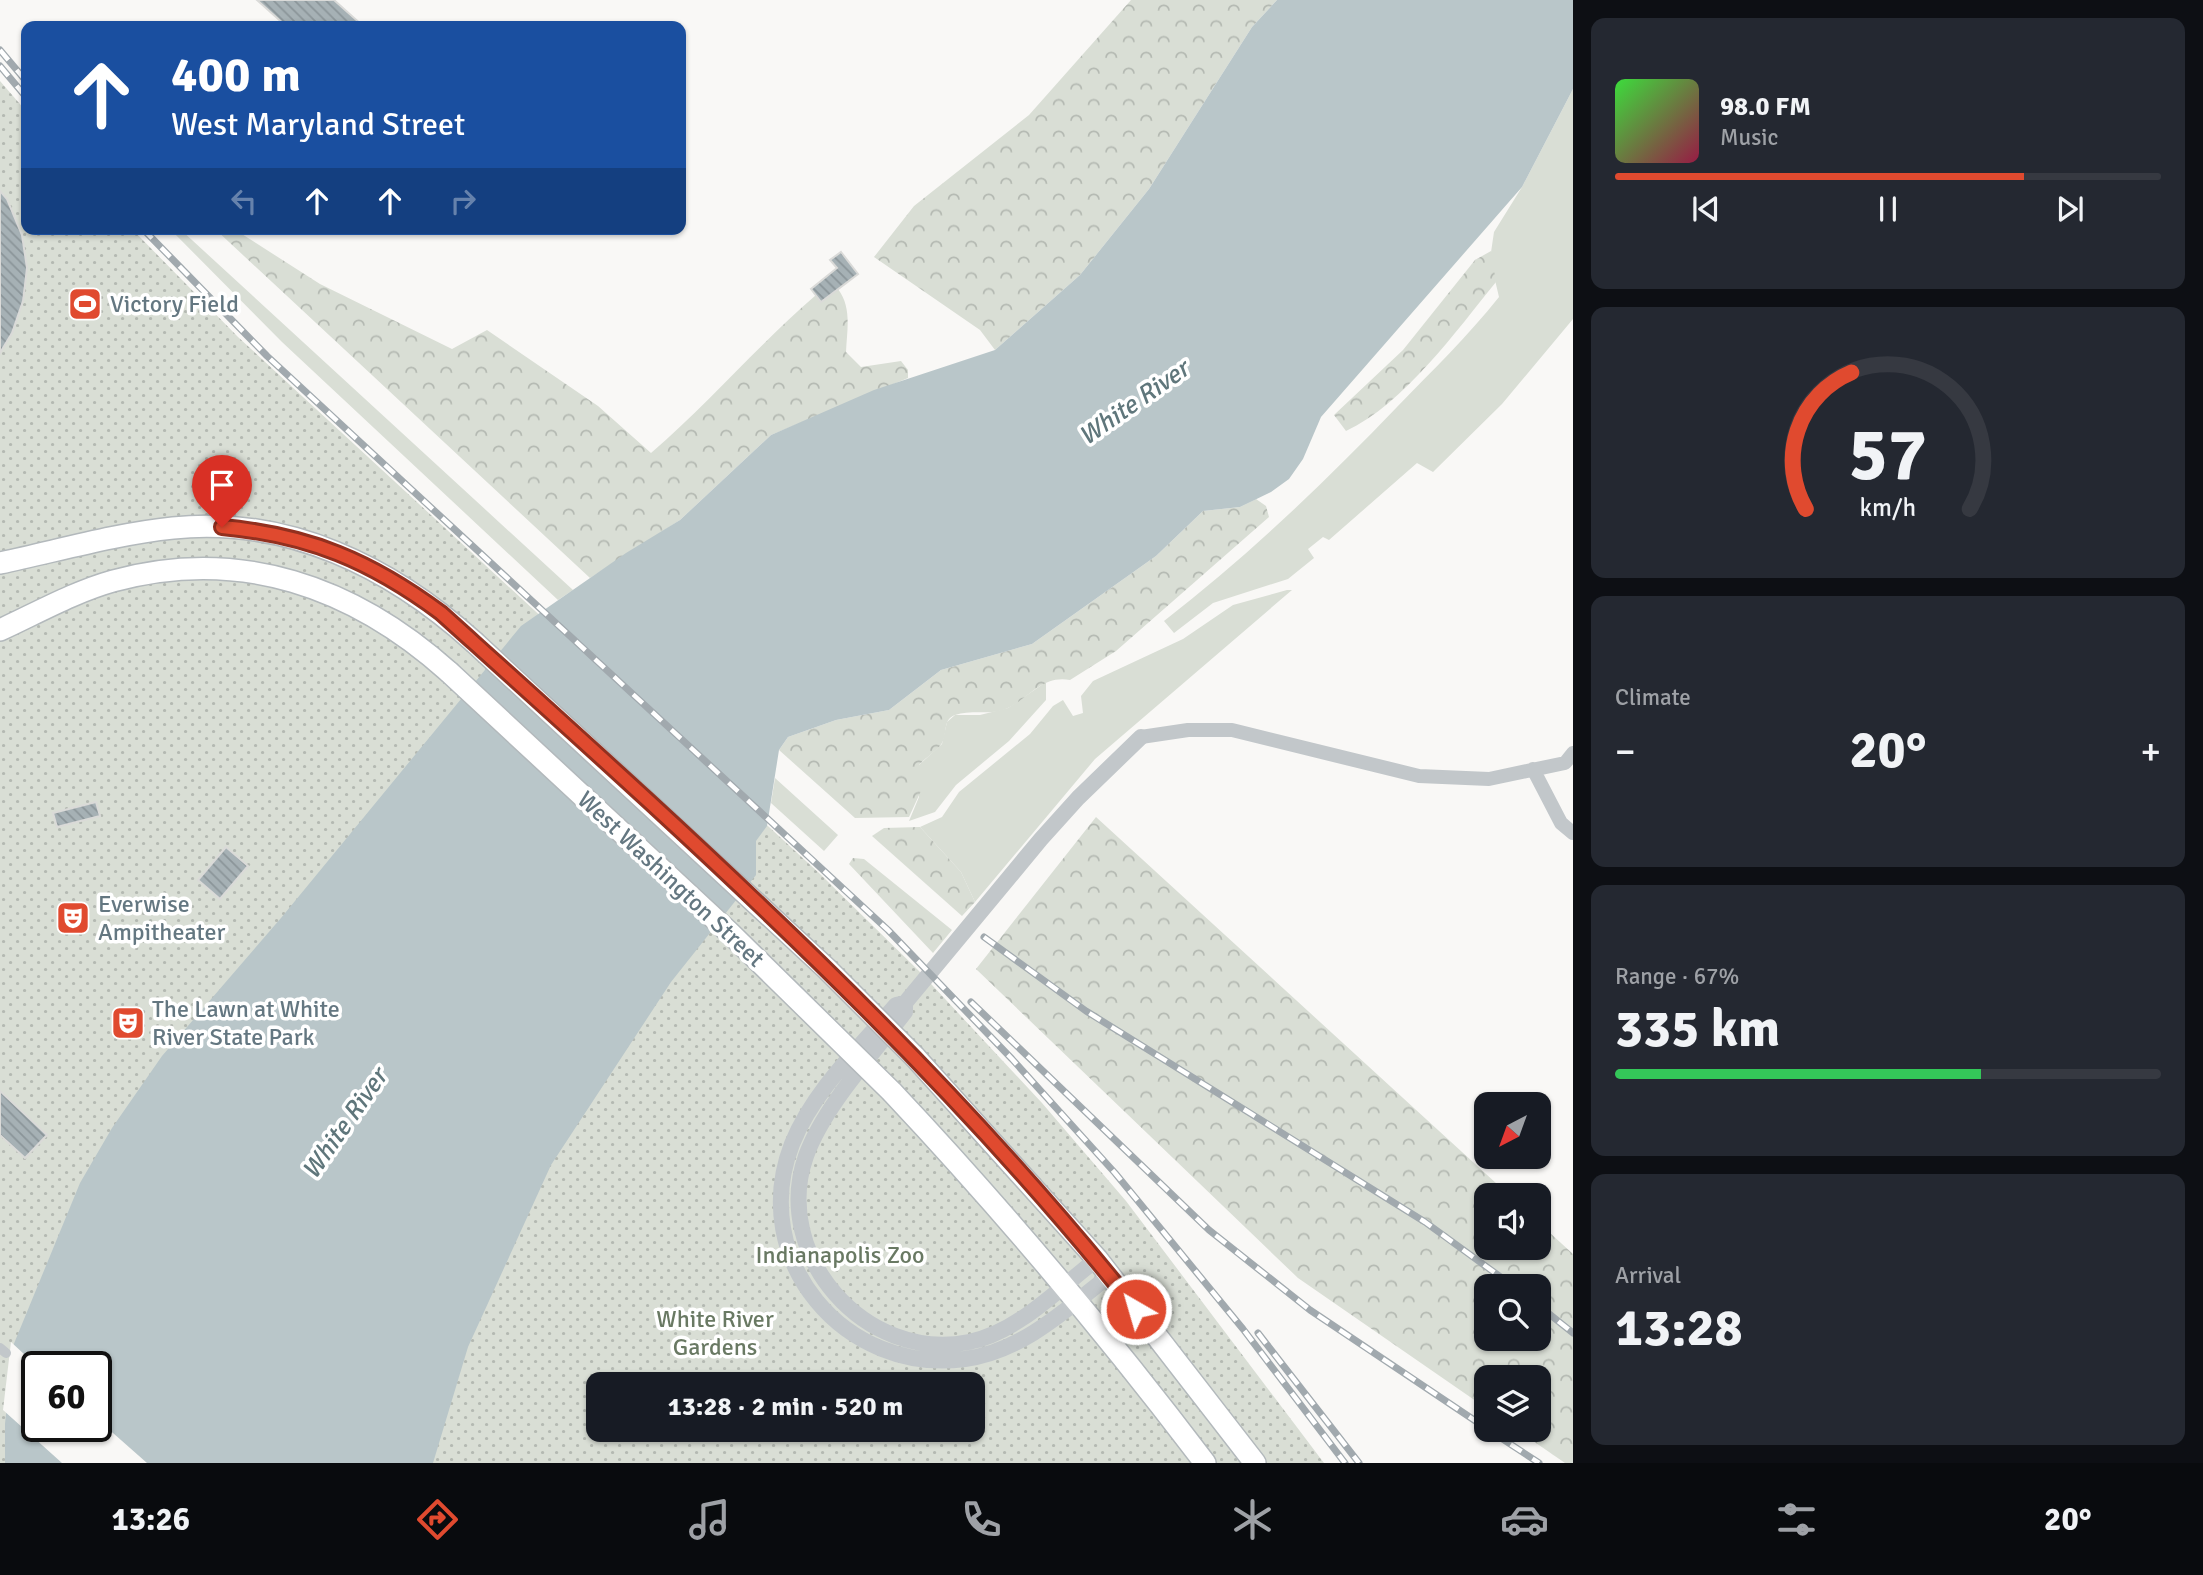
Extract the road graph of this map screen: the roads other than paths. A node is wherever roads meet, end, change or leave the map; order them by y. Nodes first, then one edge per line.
1 (0, 563) edge
2 (0, 630) edge
3 (1142, 737) joint
4 (1573, 753) edge
5 (1533, 769) junction
6 (1573, 833) edge
7 (1103, 1267) junction
8 (1071, 1293) junction
9 (1205, 1463) edge
10 (1255, 1463) edge

1 - 7 main road, West Washington Street, bridge
2 - 8 main road, West Washington Street, bridge
3 - 5 street
3 - 8 street
4 - 5 street
5 - 6 street
7 - 8 street
7 - 10 main road, West Washington Street
8 - 9 main road, West Washington Street

